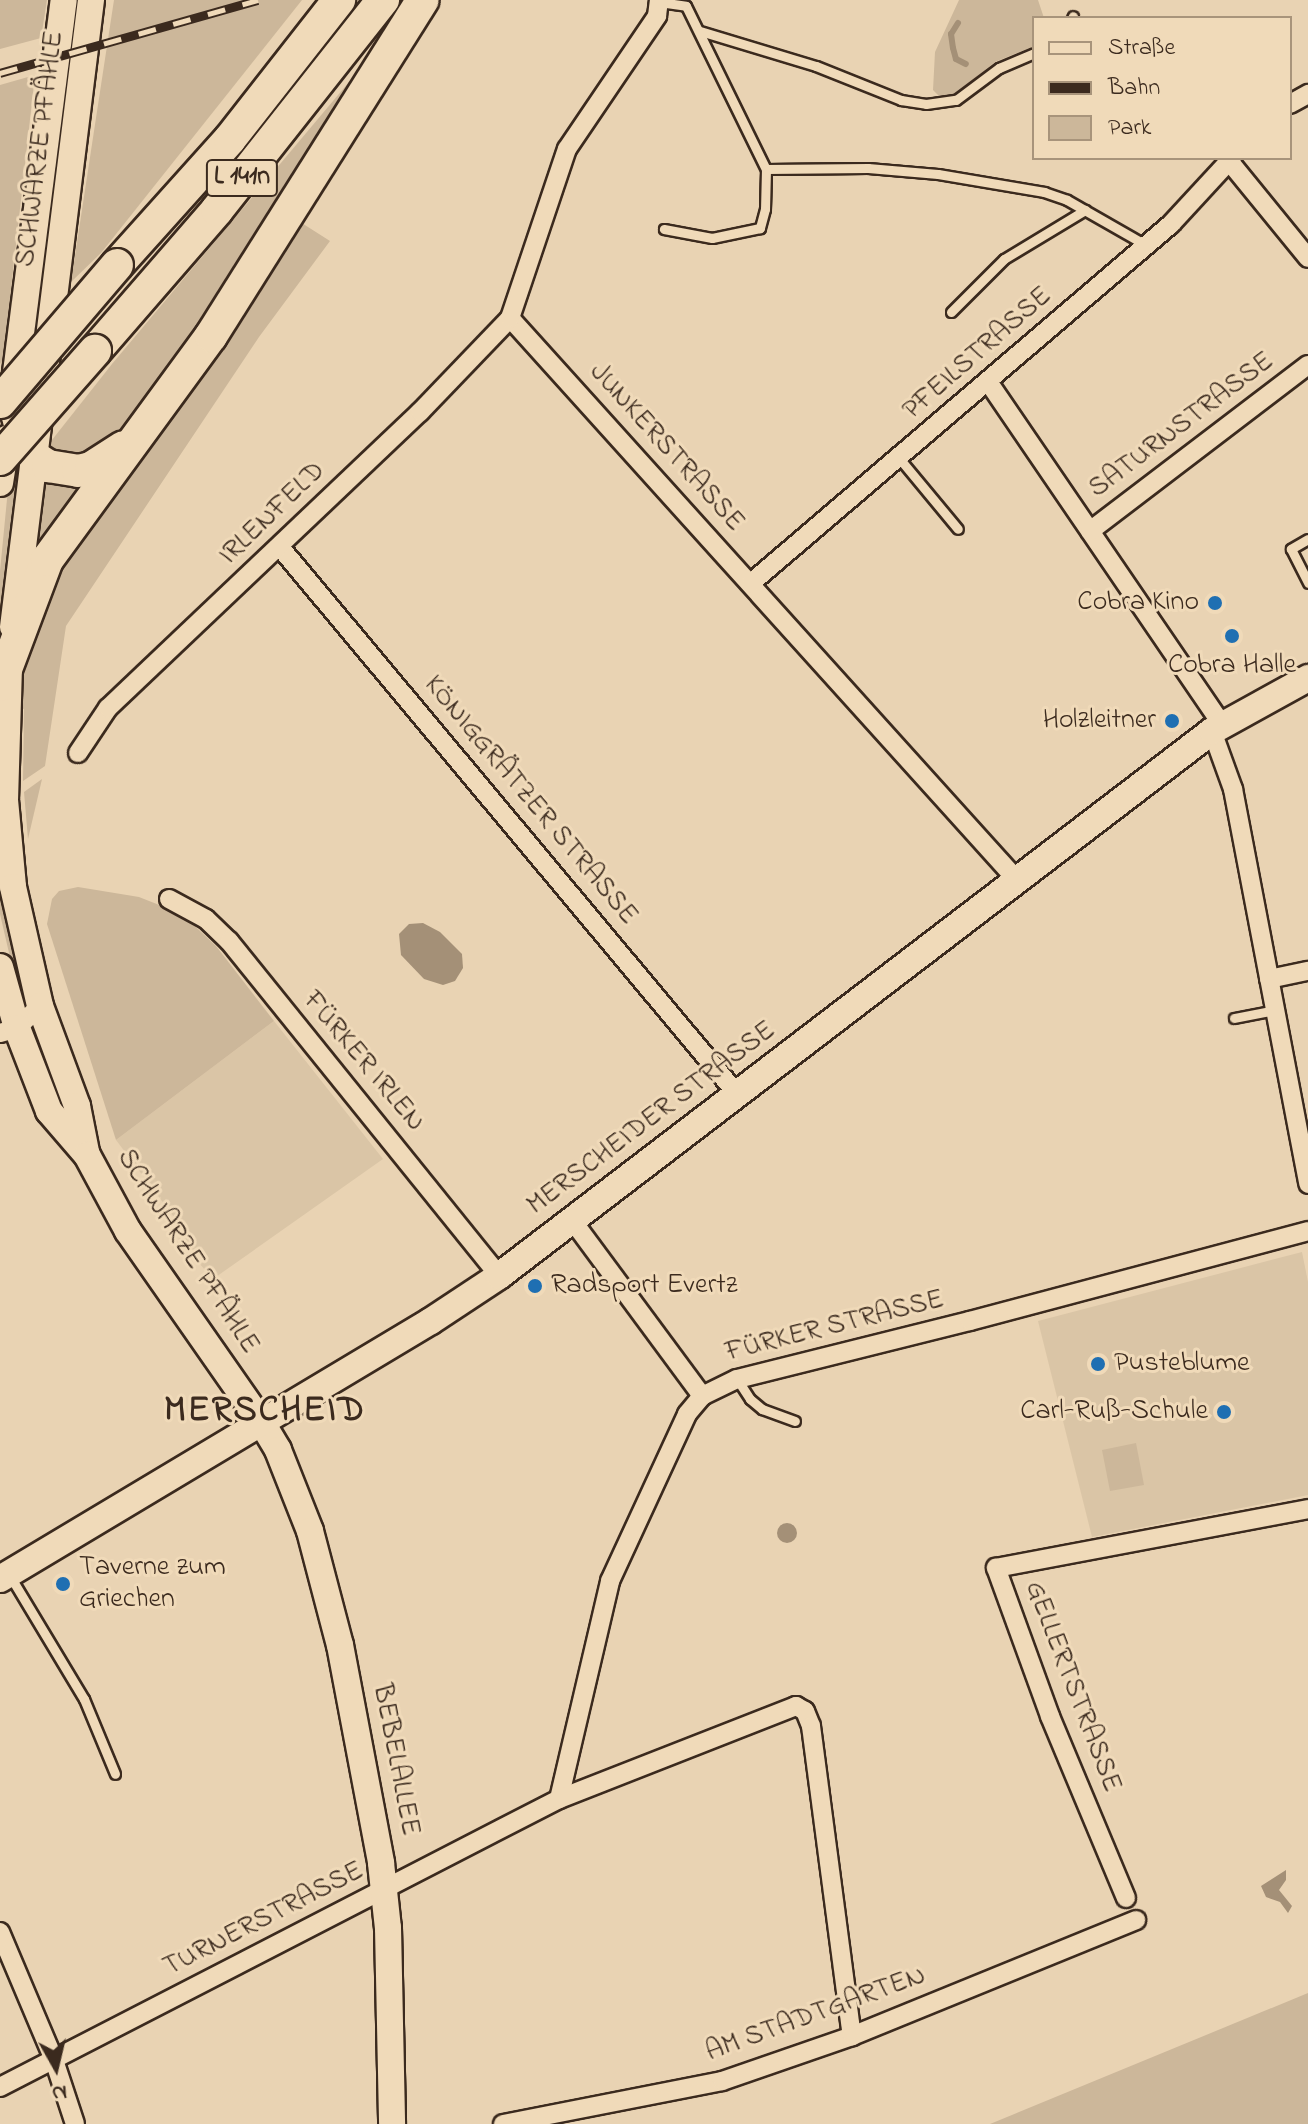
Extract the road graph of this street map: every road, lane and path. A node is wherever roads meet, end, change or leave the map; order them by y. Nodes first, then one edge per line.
1 (64, 0) edge
2 (91, 0) edge
3 (339, 0) edge
4 (383, 0) edge
5 (423, 0) edge
6 (696, 0) edge
7 (659, 1) edge
8 (686, 6) junction
9 (700, 31) junction
10 (1032, 54) edge
11 (1228, 160) edge
12 (1230, 160) edge
13 (766, 169) junction
14 (1085, 210) junction
15 (664, 229) dead end
16 (1146, 245) junction
17 (1308, 258) edge
18 (951, 312) dead end
19 (510, 318) junction
20 (1308, 365) edge
21 (989, 383) junction
22 (6, 400) edge
23 (143, 434) junction
24 (34, 457) junction
25 (899, 458) junction
26 (0, 459) edge
27 (0, 483) edge
28 (958, 529) dead end
29 (1090, 531) junction
30 (1308, 539) edge
31 (279, 546) junction
32 (751, 583) junction
33 (1308, 583) edge
34 (10, 651) junction
35 (1308, 678) edge
36 (0, 685) edge
37 (1217, 727) junction
38 (78, 753) dead end
39 (1017, 880) junction
40 (169, 899) dead end
41 (0, 967) edge
42 (1308, 971) edge
43 (1269, 979) junction
44 (40, 1006) junction
45 (1275, 1010) junction
46 (1234, 1018) dead end
47 (8, 1030) edge
48 (737, 1094) junction
49 (87, 1155) junction
50 (1308, 1184) edge
51 (572, 1220) junction
52 (1308, 1231) edge
53 (499, 1276) junction
54 (737, 1379) junction
55 (702, 1396) junction
56 (795, 1421) dead end
57 (262, 1423) junction
58 (1308, 1509) edge
59 (4, 1577) edge
60 (115, 1774) dead end
61 (559, 1799) junction
62 (384, 1890) junction
63 (1126, 1898) dead end
64 (1136, 1920) dead end
65 (0, 1932) edge
66 (852, 2036) junction
67 (54, 2060) junction
68 (0, 2087) edge
69 (75, 2124) edge
70 (392, 2124) edge
71 (503, 2124) edge

1 - 22 main road, SCHWARZE PFÄHLE
2 - 24 main road, SCHWARZE PFÄHLE
3 - 22 highway, L 141n, bridge
4 - 26 highway, L 141n, bridge
5 - 23 highway
6 - 8 lane
7 - 8 lane
7 - 19 street
8 - 9 lane
9 - 10 lane
9 - 13 lane
11 - 16 street, PFEILSTRASSE
12 - 17 street
13 - 14 lane
13 - 15 lane
14 - 16 lane
14 - 18 lane
16 - 21 street, PFEILSTRASSE
19 - 31 street, IRLENFELD
19 - 32 street, JUNKERSTRASSE
20 - 29 street, SATURNSTRASSE
21 - 25 street, PFEILSTRASSE
21 - 29 street
22 - 24 highway
22 - 27 main road, SCHWARZE PFÄHLE
23 - 24 highway
23 - 34 highway
24 - 34 main road, SCHWARZE PFÄHLE
25 - 28 lane
25 - 32 street, PFEILSTRASSE
29 - 37 street
30 - 33 lane
31 - 38 street, IRLENFELD
31 - 48 street, KÖNIGGRÄTZER STRASSE
32 - 39 street, JUNKERSTRASSE
34 - 36 highway
34 - 44 main road, SCHWARZE PFÄHLE
35 - 37 main road, MERSCHEIDER STRASSE
37 - 39 main road, MERSCHEIDER STRASSE
37 - 43 street
39 - 48 main road, MERSCHEIDER STRASSE
40 - 53 street, FÜRKER IRLEN
41 - 47 main road, SCHWARZE PFÄHLE
42 - 43 street
43 - 45 street
44 - 47 street
44 - 49 main road, SCHWARZE PFÄHLE
45 - 46 lane
45 - 50 street
47 - 49 main road, SCHWARZE PFÄHLE
48 - 51 main road, MERSCHEIDER STRASSE
49 - 57 main road, SCHWARZE PFÄHLE
51 - 53 main road, MERSCHEIDER STRASSE
51 - 55 street
52 - 54 street, FÜRKER STRASSE
53 - 57 main road, MERSCHEIDER STRASSE
54 - 55 street, FÜRKER STRASSE
54 - 56 lane
55 - 61 street, FÜRKER STRASSE
57 - 59 main road, MERSCHEIDER STRASSE
57 - 62 main road, BEBELALLEE
58 - 63 street, GELLERTSTRASSE
59 - 60 lane, MERSCHEIDER STRASSE
61 - 62 street, TURNERSTRASSE
61 - 66 street, TURNERSTRASSE
62 - 67 street, TURNERSTRASSE
62 - 70 main road, BEBELALLEE
64 - 66 street, AM STADTGARTEN
65 - 67 street
66 - 71 street, AM STADTGARTEN
67 - 68 street, TURNERSTRASSE
67 - 69 street

